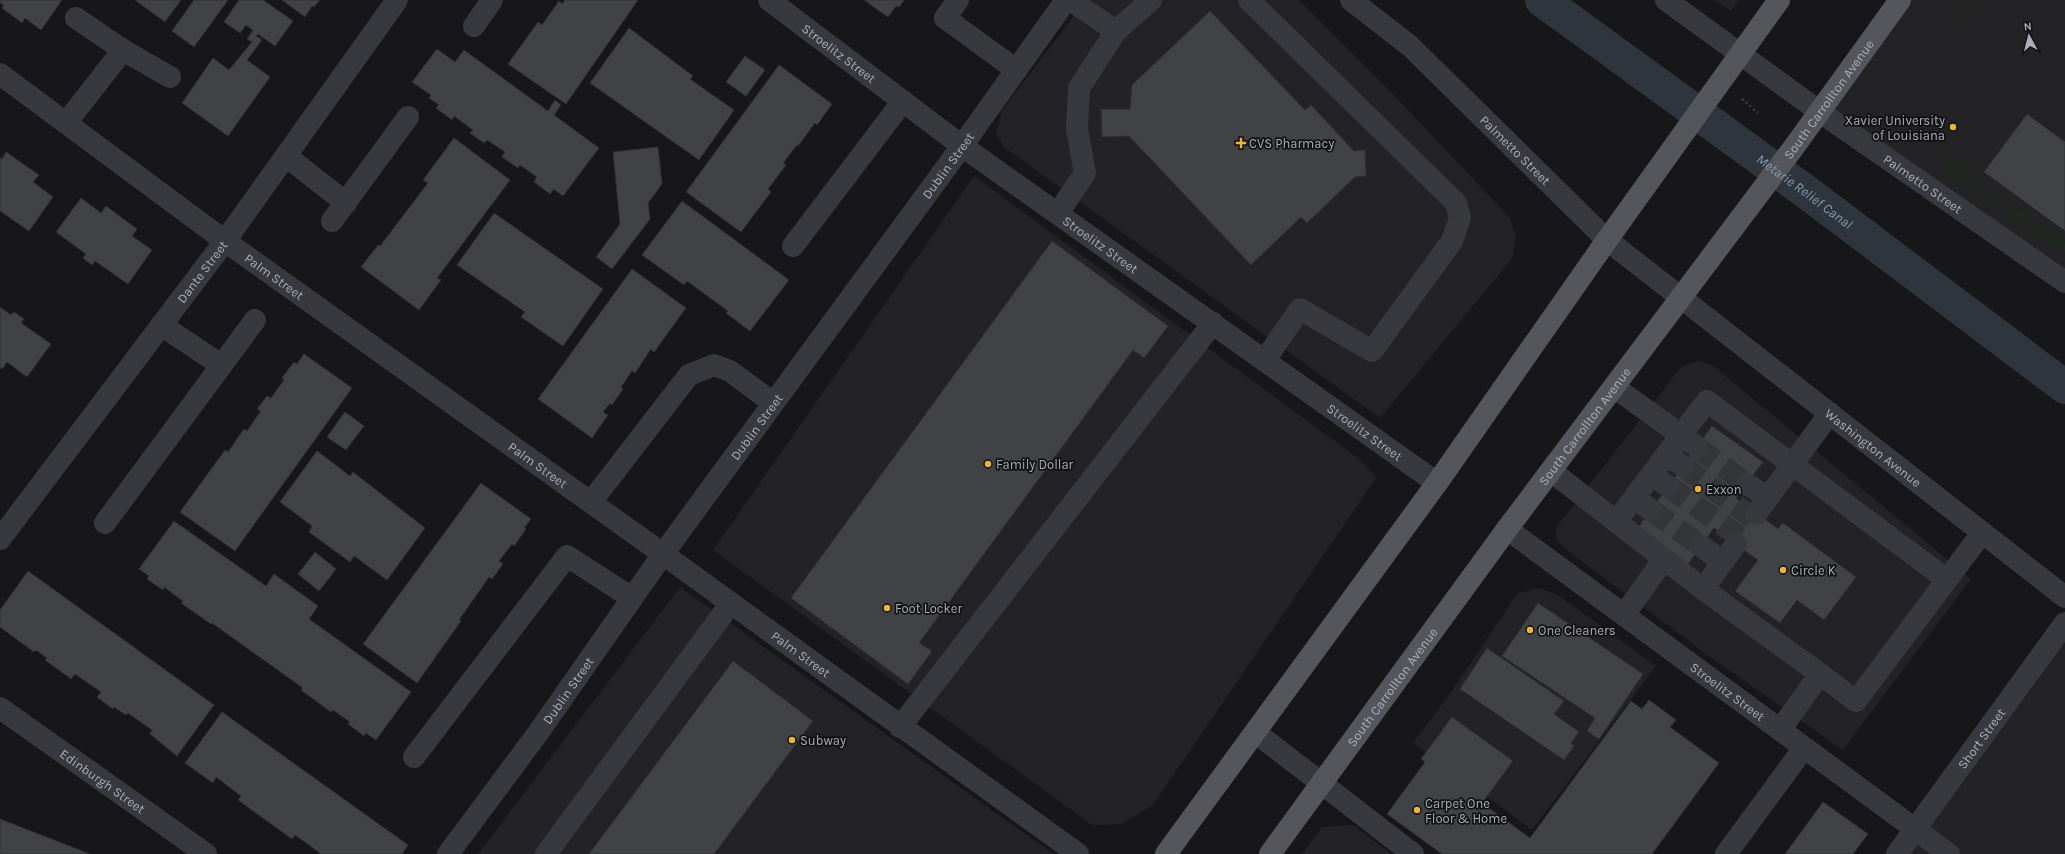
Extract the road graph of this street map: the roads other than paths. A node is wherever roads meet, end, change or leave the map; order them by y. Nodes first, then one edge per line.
1 (397, 0) edge
2 (492, 0) edge
3 (769, 0) edge
4 (958, 0) edge
5 (1066, 0) edge
6 (1070, 0) edge
7 (1151, 0) edge
8 (1249, 0) edge
9 (1351, 0) edge
10 (1666, 0) edge
11 (1779, 0) edge
12 (1900, 0) edge
13 (76, 18) dead end
14 (474, 26) dead end
15 (1116, 31) junction
16 (123, 50) junction
17 (1741, 54) junction
18 (1016, 70) junction
19 (0, 74) edge
20 (170, 77) dead end
21 (903, 101) junction
22 (1820, 112) junction
23 (408, 116) dead end
24 (66, 123) junction
25 (962, 146) junction
26 (286, 156) junction
27 (346, 202) junction
28 (1058, 213) junction
29 (332, 221) dead end
30 (1607, 240) junction
31 (225, 241) junction
32 (793, 246) dead end
33 (2065, 282) edge
34 (1682, 297) junction
35 (255, 320) dead end
36 (1213, 323) junction
37 (161, 325) junction
38 (1265, 360) junction
39 (221, 365) junction
40 (1614, 387) junction
41 (773, 403) junction
42 (1830, 413) junction
43 (1689, 441) junction
44 (1793, 465) junction
45 (1551, 471) junction
46 (1437, 482) junction
47 (1747, 484) tunnel mouth
48 (591, 502) junction
49 (1616, 522) junction
50 (105, 523) dead end
51 (1506, 529) junction
52 (1982, 533) junction
53 (0, 539) edge
54 (1736, 544) dead end
55 (1701, 546) tunnel mouth
56 (663, 554) junction
57 (1664, 559) junction
58 (1723, 562) junction
59 (1946, 579) junction
60 (1703, 589) junction
61 (2065, 597) edge
62 (632, 598) junction
63 (730, 603) junction
64 (1624, 615) junction
65 (2065, 623) edge
66 (1820, 674) junction
67 (0, 708) edge
68 (900, 726) junction
69 (1780, 730) junction
70 (1255, 732) junction
71 (1804, 748) junction
72 (414, 757) dead end
73 (1321, 785) junction
74 (1915, 830) junction
75 (206, 854) edge
76 (448, 854) edge
77 (546, 854) edge
78 (1078, 854) edge
79 (1166, 854) edge
80 (1270, 854) edge
81 (1413, 854) edge
82 (1726, 854) edge
83 (1897, 854) edge
84 (1949, 854) edge

1 - 26 street, Dante Street
2 - 14 street
3 - 21 street, Stroelitz Street
4 - 18 street
5 - 18 street, Dublin Street
6 - 15 street
7 - 15 street
8 - 38 street
9 - 30 street, Palmetto Street
10 - 17 street, Palmetto Street
11 - 17 main road
12 - 22 main road, South Carrollton Avenue
13 - 16 street
15 - 28 street
16 - 20 street
16 - 24 street
17 - 22 street, Palmetto Street
17 - 30 main road
18 - 25 street, Dublin Street
19 - 24 street, Palm Street
21 - 25 street, Stroelitz Street
21 - 32 street
22 - 33 street, Palmetto Street
22 - 34 main road, South Carrollton Avenue
23 - 27 street
24 - 31 street, Palm Street
25 - 28 street, Stroelitz Street
25 - 41 street, Dublin Street
26 - 27 street
26 - 31 street, Dante Street
27 - 29 street
28 - 36 street, Stroelitz Street
30 - 34 street, Palmetto Street
30 - 46 main road
31 - 37 street, Dante Street
31 - 48 street, Palm Street
34 - 40 main road, South Carrollton Avenue
34 - 42 street, Washington Avenue
35 - 39 street
36 - 38 street, Stroelitz Street
36 - 68 street
37 - 39 street
37 - 53 street, Dante Street
38 - 46 street, Stroelitz Street
39 - 50 street
40 - 43 street
40 - 45 main road, South Carrollton Avenue
41 - 48 street
41 - 56 street, Dublin Street
42 - 44 street
42 - 52 street, Washington Avenue
43 - 44 street
43 - 49 street
44 - 47 street
44 - 59 street
45 - 49 street
45 - 51 main road, South Carrollton Avenue
46 - 70 main road
48 - 56 street, Palm Street
49 - 57 street
51 - 64 street, Stroelitz Street
51 - 73 main road, South Carrollton Avenue
52 - 59 street
52 - 61 street, Washington Avenue
54 - 58 street
55 - 58 street
56 - 62 street, Dublin Street
56 - 63 street, Palm Street
57 - 60 street
57 - 64 street
58 - 60 street
59 - 66 street
60 - 66 street
62 - 72 street
62 - 76 street, Dublin Street
63 - 68 street, Palm Street
63 - 77 street
64 - 69 street, Stroelitz Street
65 - 74 street, Short Street
66 - 69 street
67 - 75 street, Edinburgh Street
68 - 78 street, Palm Street
69 - 71 street, Stroelitz Street
70 - 73 street
70 - 79 main road
71 - 74 street, Stroelitz Street
71 - 82 street
73 - 80 main road, South Carrollton Avenue
73 - 81 street
74 - 83 street, Short Street
74 - 84 street, Stroelitz Street

